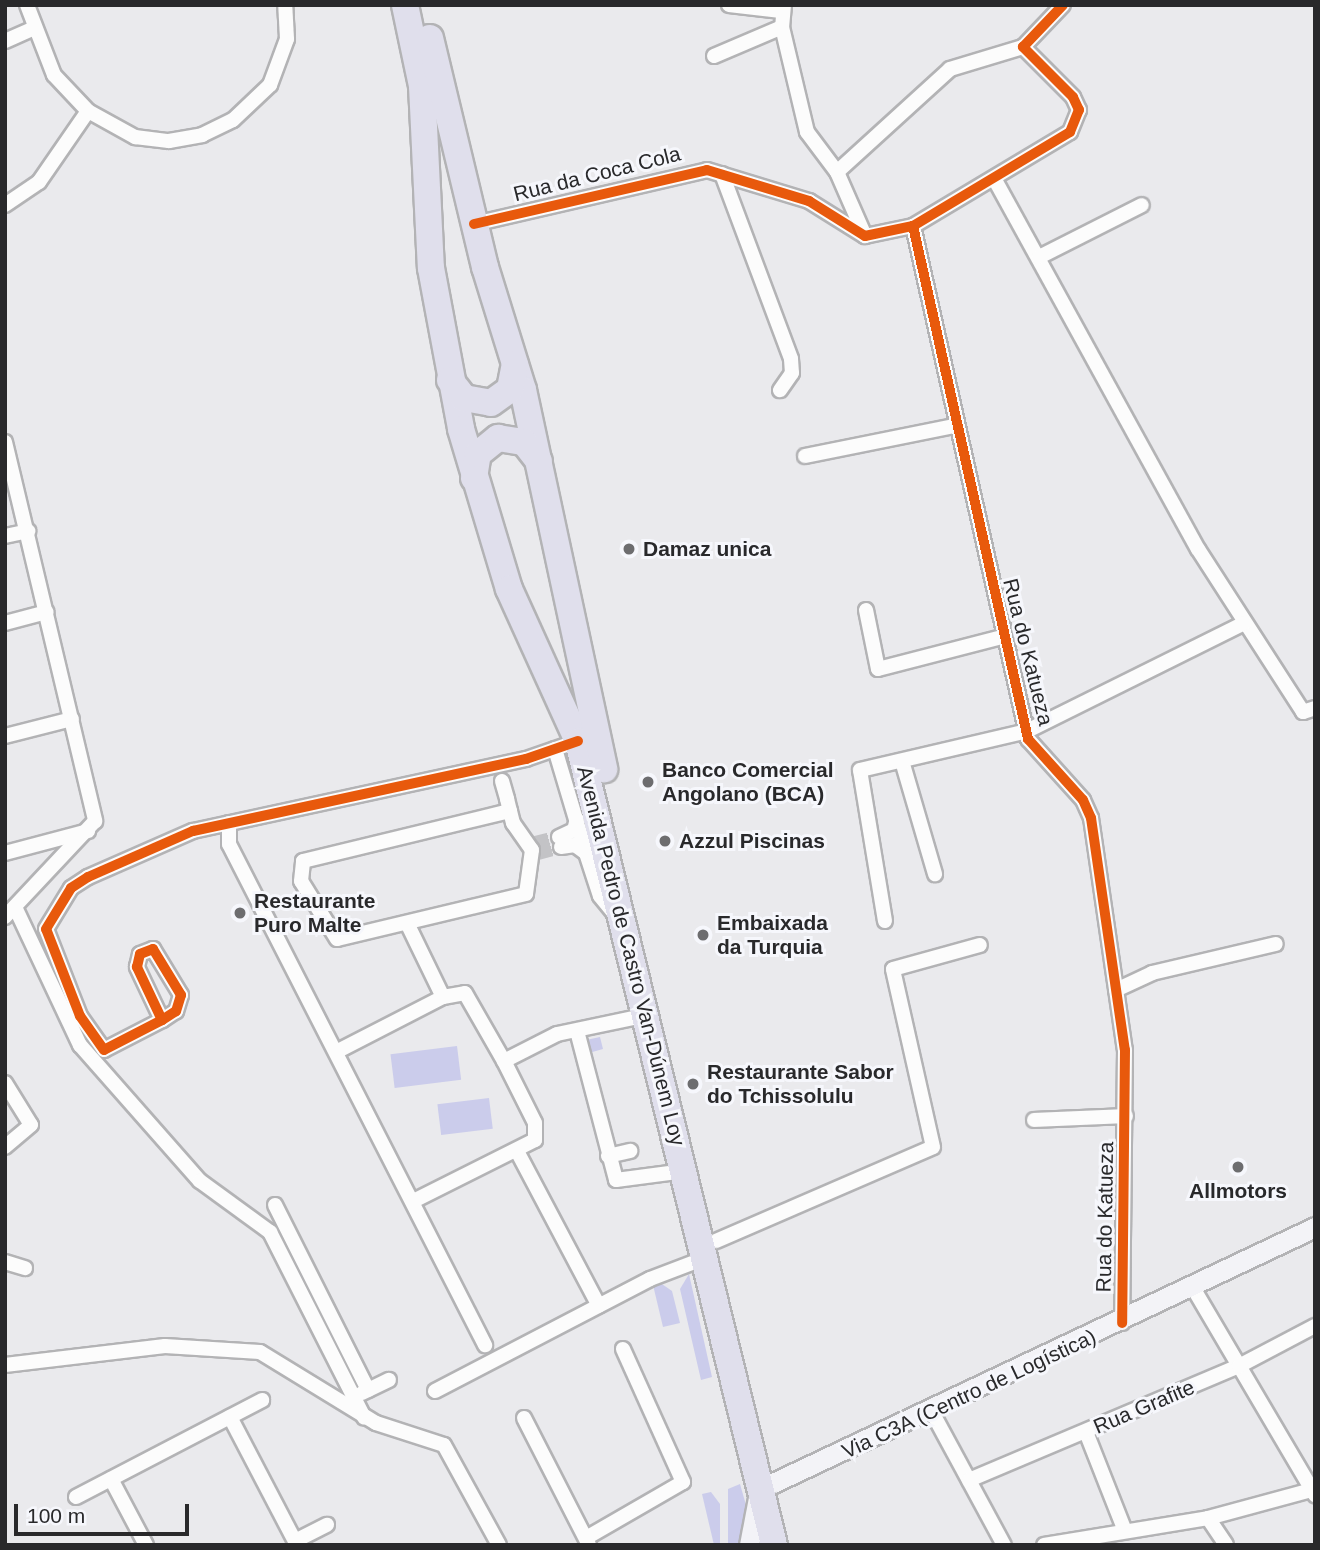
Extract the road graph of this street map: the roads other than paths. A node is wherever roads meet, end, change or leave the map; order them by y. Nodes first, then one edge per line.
1 (27, 5) edge
2 (285, 5) edge
3 (405, 5) edge
4 (422, 5) edge
5 (729, 5) edge
6 (1063, 5) edge
7 (781, 8) edge
8 (782, 27) junction
9 (32, 29) junction
10 (5, 41) edge
11 (1023, 47) junction
12 (714, 56) dead end
13 (88, 111) junction
14 (837, 172) junction
15 (722, 174) junction
16 (995, 180) junction
17 (5, 205) edge
18 (1142, 205) dead end
19 (474, 225) junction
20 (913, 226) junction
21 (865, 236) junction
22 (1039, 257) junction
23 (514, 363) junction
24 (450, 380) junction
25 (780, 390) dead end
26 (954, 426) junction
27 (5, 442) edge
28 (805, 456) dead end
29 (540, 463) junction
30 (475, 480) junction
31 (28, 531) junction
32 (5, 536) edge
33 (866, 610) dead end
34 (47, 612) junction
35 (5, 623) edge
36 (1245, 623) junction
37 (1002, 637) junction
38 (1315, 708) edge
39 (72, 719) junction
40 (1027, 731) junction
41 (5, 736) edge
42 (572, 749) junction
43 (902, 761) junction
44 (502, 781) dead end
45 (510, 811) junction
46 (577, 816) junction
47 (229, 823) junction
48 (90, 830) junction
49 (47, 842) junction
50 (5, 853) edge
51 (586, 853) junction
52 (57, 865) junction
53 (935, 874) dead end
54 (10, 912) edge
55 (885, 921) dead end
56 (626, 923) junction
57 (408, 925) junction
58 (1276, 944) dead end
59 (980, 945) dead end
60 (1116, 990) junction
61 (443, 997) junction
62 (647, 1015) junction
63 (162, 1020) junction
64 (577, 1031) junction
65 (336, 1052) junction
66 (504, 1061) junction
67 (5, 1083) edge
68 (1126, 1116) junction
69 (1034, 1120) dead end
70 (5, 1147) edge
71 (516, 1151) junction
72 (630, 1151) dead end
73 (608, 1156) junction
74 (684, 1171) junction
75 (413, 1201) junction
76 (275, 1205) dead end
77 (1315, 1227) edge
78 (710, 1250) junction
79 (5, 1262) edge
80 (25, 1268) dead end
81 (1192, 1286) junction
82 (599, 1306) junction
83 (1122, 1323) junction
84 (1315, 1326) edge
85 (485, 1345) dead end
86 (623, 1349) dead end
87 (5, 1365) edge
88 (1239, 1366) junction
89 (389, 1380) dead end
90 (435, 1391) dead end
91 (361, 1394) junction
92 (262, 1400) dead end
93 (932, 1412) junction
94 (230, 1417) junction
95 (364, 1417) junction
96 (524, 1418) dead end
97 (1086, 1432) junction
98 (111, 1479) junction
99 (969, 1480) junction
100 (766, 1483) junction
101 (1314, 1491) edge
102 (76, 1497) dead end
103 (1208, 1518) junction
104 (327, 1525) dead end
105 (1125, 1531) junction
106 (587, 1541) edge
107 (296, 1543) edge
108 (146, 1545) edge
109 (499, 1545) edge
110 (749, 1545) edge
111 (774, 1545) edge
112 (788, 1545) edge
113 (1004, 1545) edge
114 (1044, 1545) edge
115 (1226, 1545) edge

1 - 9 street
2 - 13 street
3 - 24 highway, Avenida Pedro de Castro Van-Dúnem Loy
4 - 19 highway, Avenida Pedro de Castro Van-Dúnem Loy
5 - 7 street
6 - 11 street
7 - 8 street
8 - 12 street
8 - 14 street
9 - 10 street
9 - 13 street
11 - 14 street
11 - 16 street
13 - 17 street
14 - 21 street
15 - 19 street, Rua da Coca Cola
15 - 21 street, Rua da Coca Cola
15 - 25 street
16 - 20 street
16 - 22 street
18 - 22 street
19 - 23 highway, Avenida Pedro de Castro Van-Dúnem Loy
20 - 21 street
20 - 26 street, Rua do Katueza
22 - 36 street
23 - 24 highway
23 - 29 highway, Avenida Pedro de Castro Van-Dúnem Loy
24 - 30 highway, Avenida Pedro de Castro Van-Dúnem Loy
26 - 28 street
26 - 37 street, Rua do Katueza
27 - 31 street
29 - 30 highway
29 - 78 highway, Avenida Pedro de Castro Van-Dúnem Loy
30 - 42 highway, Avenida Pedro de Castro Van-Dúnem Loy
31 - 32 street
31 - 34 street
33 - 37 street
34 - 35 street
34 - 39 street
36 - 38 street
36 - 40 street, Rua do Katueza
37 - 40 street, Rua do Katueza
39 - 41 street
39 - 48 street
40 - 43 street
40 - 60 street, Rua do Katueza
42 - 46 street
42 - 46 street
42 - 47 street
42 - 56 highway, Avenida Pedro de Castro Van-Dúnem Loy
43 - 53 street
43 - 55 street
44 - 45 street
45 - 57 street
45 - 57 street
46 - 51 street
46 - 51 street
47 - 63 street
47 - 65 street
48 - 49 street
48 - 52 street
49 - 50 street
49 - 52 street
51 - 56 street
52 - 54 street
54 - 91 street
56 - 62 highway, Avenida Pedro de Castro Van-Dúnem Loy
57 - 61 street
58 - 60 street
59 - 78 street
60 - 68 street, Rua do Katueza
61 - 65 street
61 - 66 street
62 - 64 street
62 - 74 highway, Avenida Pedro de Castro Van-Dúnem Loy
63 - 63 street
64 - 66 street
64 - 73 street
65 - 75 street
66 - 71 street
67 - 70 street
68 - 69 street
68 - 83 street, Rua do Katueza
71 - 75 street
71 - 82 street
72 - 73 street
73 - 74 street
74 - 78 highway, Avenida Pedro de Castro Van-Dúnem Loy
75 - 85 street
76 - 91 street
77 - 81 street, Via C3A (Centro de Logística)
78 - 82 street
78 - 100 highway, Avenida Pedro de Castro Van-Dúnem Loy
79 - 80 street
81 - 83 street, Via C3A (Centro de Logística)
81 - 88 street
82 - 90 street
83 - 93 street, Via C3A (Centro de Logística)
84 - 88 street, Rua Grafite
86 - 106 street
87 - 95 street
88 - 97 street, Rua Grafite
88 - 101 street
89 - 91 street
91 - 95 street
92 - 94 street
93 - 99 street
93 - 100 street, Via C3A (Centro de Logística)
94 - 98 street
94 - 107 street
95 - 109 street
96 - 106 street
97 - 99 street, Rua Grafite
97 - 105 street
98 - 102 street
98 - 108 street
99 - 113 street
100 - 110 street
100 - 111 highway, Avenida Pedro de Castro Van-Dúnem Loy
100 - 112 highway, Avenida Pedro de Castro Van-Dúnem Loy
101 - 103 street
103 - 105 street
103 - 115 street
104 - 107 street
105 - 114 street

